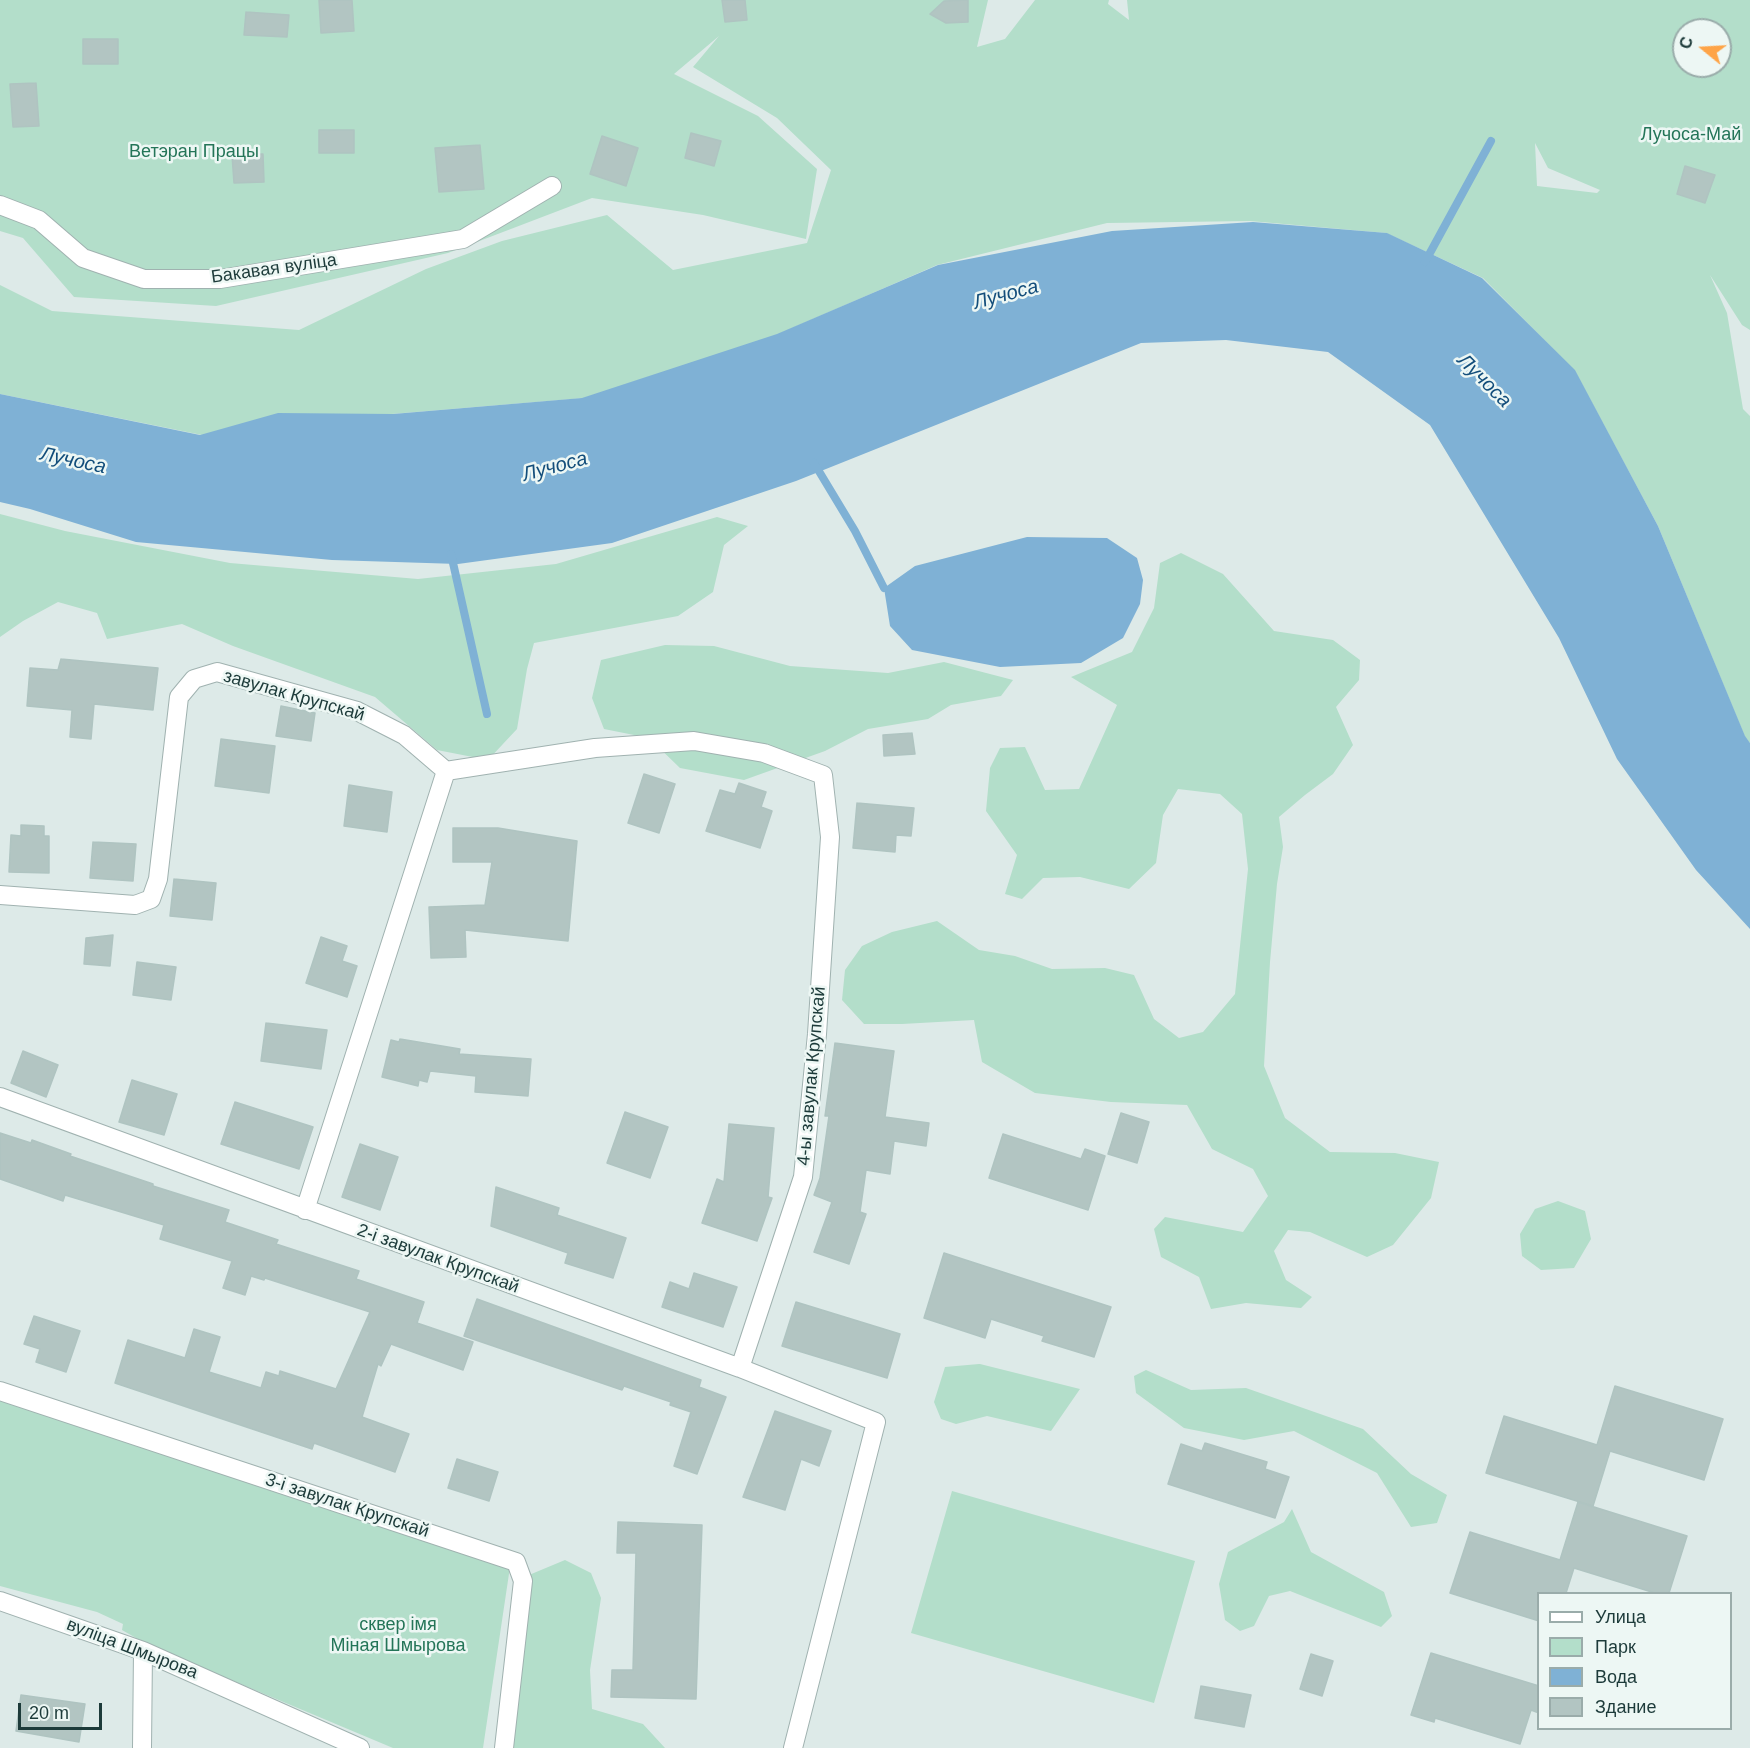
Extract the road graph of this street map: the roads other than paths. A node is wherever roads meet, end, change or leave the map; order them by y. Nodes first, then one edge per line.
1 (552, 186) dead end
2 (0, 205) edge
3 (446, 771) junction
4 (0, 896) edge
5 (0, 1097) edge
6 (305, 1210) junction
7 (740, 1368) junction
8 (0, 1391) edge
9 (0, 1601) edge
10 (143, 1651) junction
11 (142, 1748) edge
12 (360, 1748) edge
13 (504, 1748) edge
14 (793, 1748) edge

1 - 2 street, Бакавая вуліца
3 - 4 street, завулак Крупскай
3 - 6 street
3 - 7 street, 4-ы завулак Крупскай
5 - 6 street, 2-і завулак Крупскай
6 - 7 street, 2-і завулак Крупскай
7 - 14 street, 2-і завулак Крупскай
8 - 13 street, 3-і завулак Крупскай
9 - 10 street, вуліца Шмырова
10 - 11 street
10 - 12 street, вуліца Шмырова

